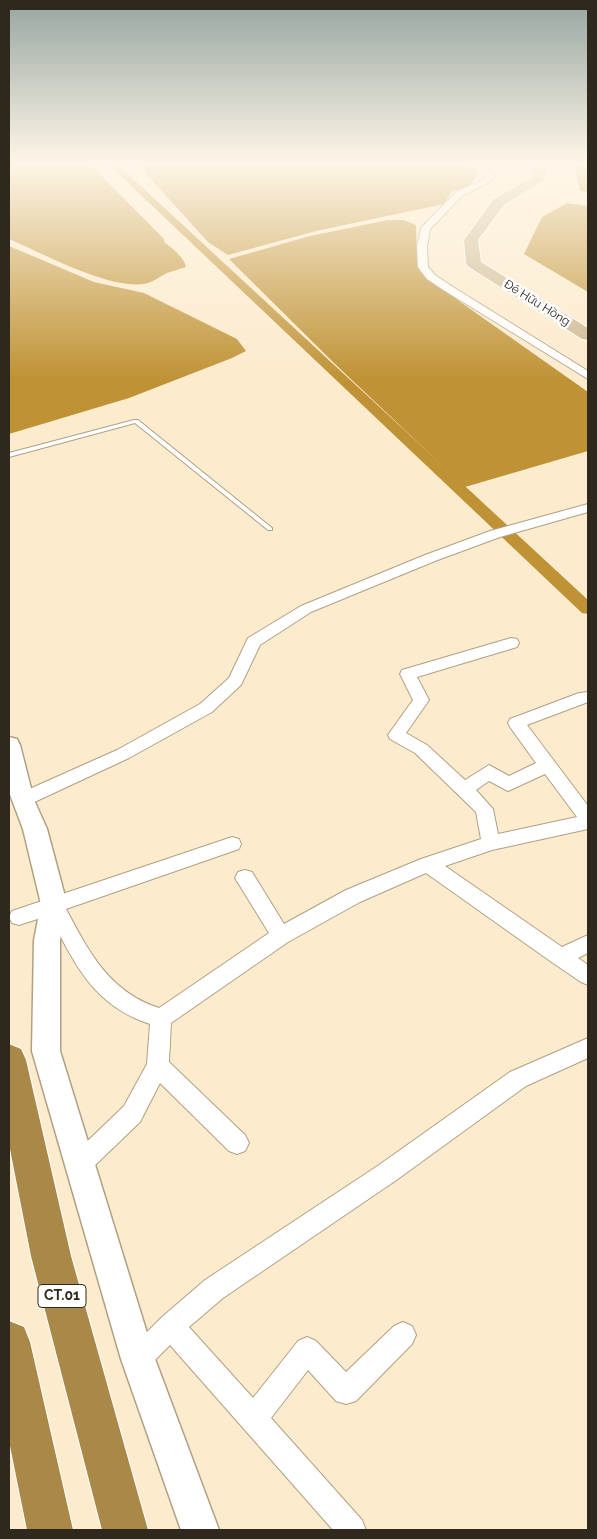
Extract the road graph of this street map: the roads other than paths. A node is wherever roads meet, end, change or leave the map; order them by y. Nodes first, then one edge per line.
1 (424, 235) edge
2 (475, 235) edge
3 (588, 335) edge
4 (588, 376) edge
5 (9, 455) edge
6 (588, 508) edge
7 (270, 529) dead end
8 (512, 643) dead end
9 (585, 697) dead end
10 (9, 745) edge
11 (548, 765) junction
12 (463, 790) junction
13 (22, 800) junction
14 (588, 820) edge
15 (491, 843) junction
16 (232, 844) dead end
17 (428, 864) junction
18 (245, 878) dead end
19 (54, 904) junction
20 (19, 917) dead end
21 (282, 936) junction
22 (588, 944) edge
23 (560, 957) junction
24 (588, 976) edge
25 (161, 1018) junction
26 (588, 1048) edge
27 (9, 1060) edge
28 (158, 1066) junction
29 (237, 1143) dead end
30 (80, 1164) junction
31 (171, 1326) junction
32 (404, 1335) dead end
33 (9, 1342) edge
34 (138, 1359) junction
35 (253, 1419) junction
36 (50, 1530) edge
37 (125, 1530) edge
38 (200, 1530) edge
39 (352, 1530) edge

1 - 4 street
2 - 3 main road, Đê Hữu Hồng
5 - 7 lane
6 - 13 street
8 - 12 street
9 - 11 street
10 - 13 street
11 - 12 street
11 - 14 street
12 - 15 street
13 - 19 street
14 - 15 street
15 - 17 street
16 - 19 street
17 - 21 street
17 - 23 street
18 - 21 street
19 - 20 street
19 - 25 street
19 - 30 street
21 - 25 street
22 - 23 street
23 - 24 street
25 - 28 street
26 - 31 street
27 - 37 highway, CT.01
28 - 29 street
28 - 30 street
30 - 34 street
31 - 34 street
31 - 35 street
32 - 35 street
33 - 36 highway
34 - 38 street
35 - 39 street

